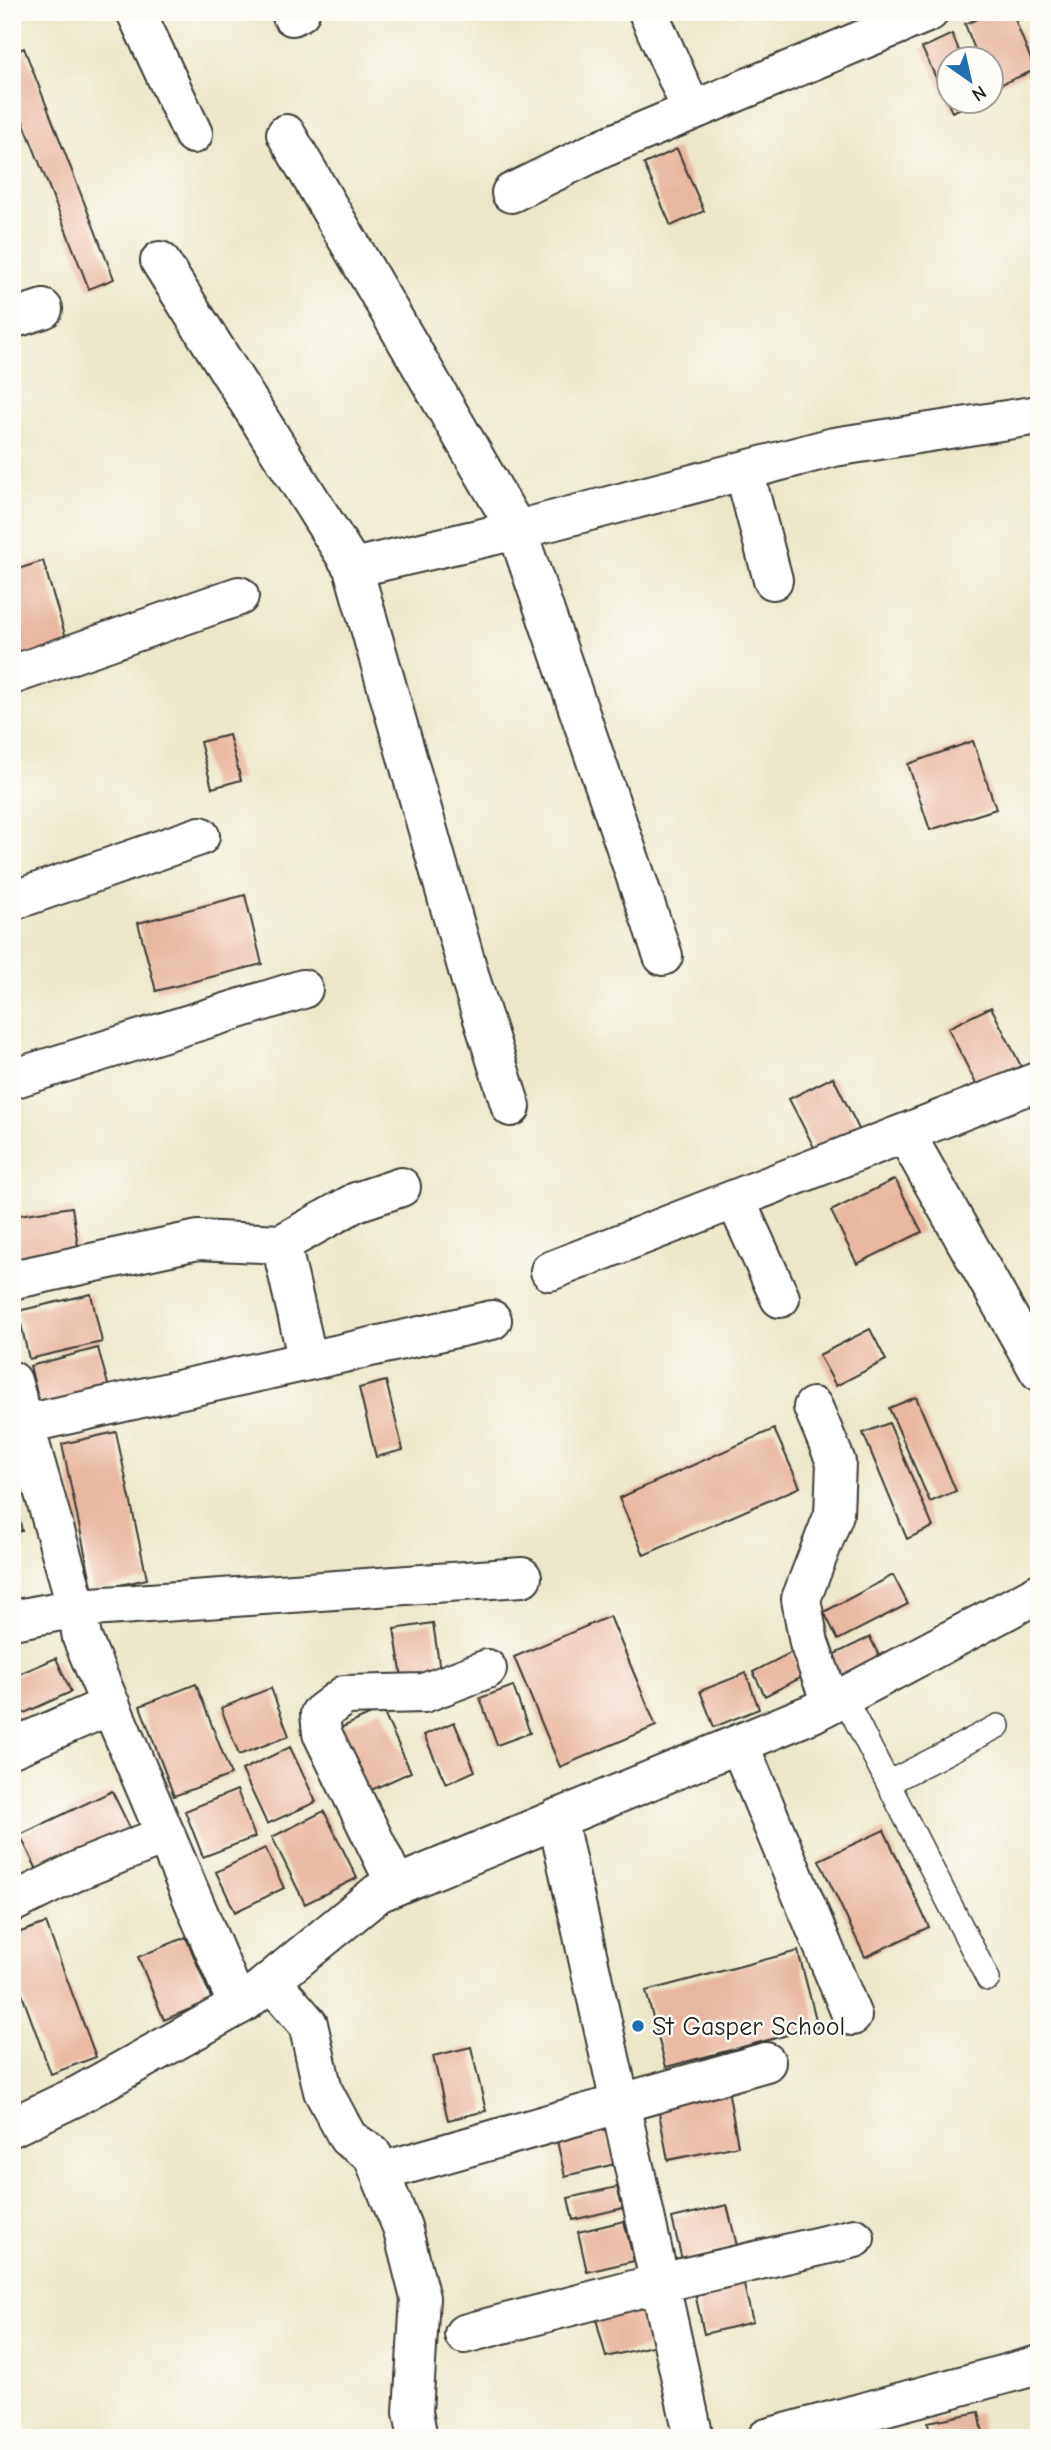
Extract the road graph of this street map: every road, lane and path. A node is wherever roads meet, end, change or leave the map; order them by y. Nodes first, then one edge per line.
1 (136, 12) edge
2 (648, 12) edge
3 (929, 12) edge
4 (858, 25) edge
5 (692, 111) junction
6 (193, 134) dead end
7 (286, 134) dead end
8 (511, 193) dead end
9 (160, 261) dead end
10 (1039, 415) edge
11 (744, 471) junction
12 (517, 530) junction
13 (353, 568) junction
14 (773, 580) dead end
15 (239, 596) dead end
16 (12, 675) edge
17 (200, 836) dead end
18 (12, 901) edge
19 (663, 956) dead end
20 (303, 989) dead end
21 (12, 1079) edge
22 (1039, 1081) edge
23 (511, 1107) dead end
24 (905, 1133) junction
25 (401, 1187) dead end
26 (736, 1201) junction
27 (281, 1244) junction
28 (550, 1270) dead end
29 (12, 1280) edge
30 (780, 1298) dead end
31 (492, 1320) dead end
32 (308, 1361) junction
33 (1039, 1371) edge
34 (12, 1381) edge
35 (813, 1407) dead end
36 (18, 1426) edge
37 (522, 1577) dead end
38 (1039, 1593) edge
39 (77, 1608) junction
40 (12, 1620) edge
41 (487, 1669) dead end
42 (837, 1700) junction
43 (111, 1705) junction
44 (998, 1726) dead end
45 (739, 1744) junction
46 (12, 1748) edge
47 (888, 1783) junction
48 (557, 1818) junction
49 (166, 1835) junction
50 (396, 1885) junction
51 (12, 1903) edge
52 (988, 1979) dead end
53 (271, 1981) junction
54 (238, 2006) junction
55 (852, 2016) dead end
56 (766, 2062) dead end
57 (620, 2102) junction
58 (12, 2127) edge
59 (380, 2172) junction
60 (855, 2238) dead end
61 (660, 2283) junction
62 (464, 2334) dead end
63 (1039, 2365) edge
64 (418, 2438) edge
65 (694, 2438) edge
66 (767, 2438) edge

1 - 6 street
2 - 5 street
3 - 4 street
4 - 5 street
5 - 8 street
7 - 12 street
9 - 13 street
10 - 11 street
11 - 12 street
11 - 14 street
12 - 13 street
12 - 19 street
13 - 23 street
15 - 16 street
17 - 18 street
20 - 21 street
22 - 24 street
24 - 26 street
24 - 33 street
25 - 27 street
26 - 28 street
26 - 30 street
27 - 29 street
27 - 32 street
31 - 32 street
32 - 36 street
34 - 36 street
35 - 42 street
36 - 39 street
37 - 39 street
38 - 42 street
39 - 40 street
39 - 43 street
41 - 50 street
42 - 45 street
42 - 47 lane
43 - 46 street
43 - 49 street
44 - 47 lane
45 - 48 street
45 - 55 street
47 - 52 lane
48 - 50 street
48 - 57 street
49 - 51 street
49 - 54 street
50 - 53 street
53 - 54 street
53 - 59 street
54 - 58 street
56 - 57 street
57 - 59 street
57 - 61 street
59 - 64 street
60 - 61 street
61 - 62 street
61 - 65 street
63 - 66 street

